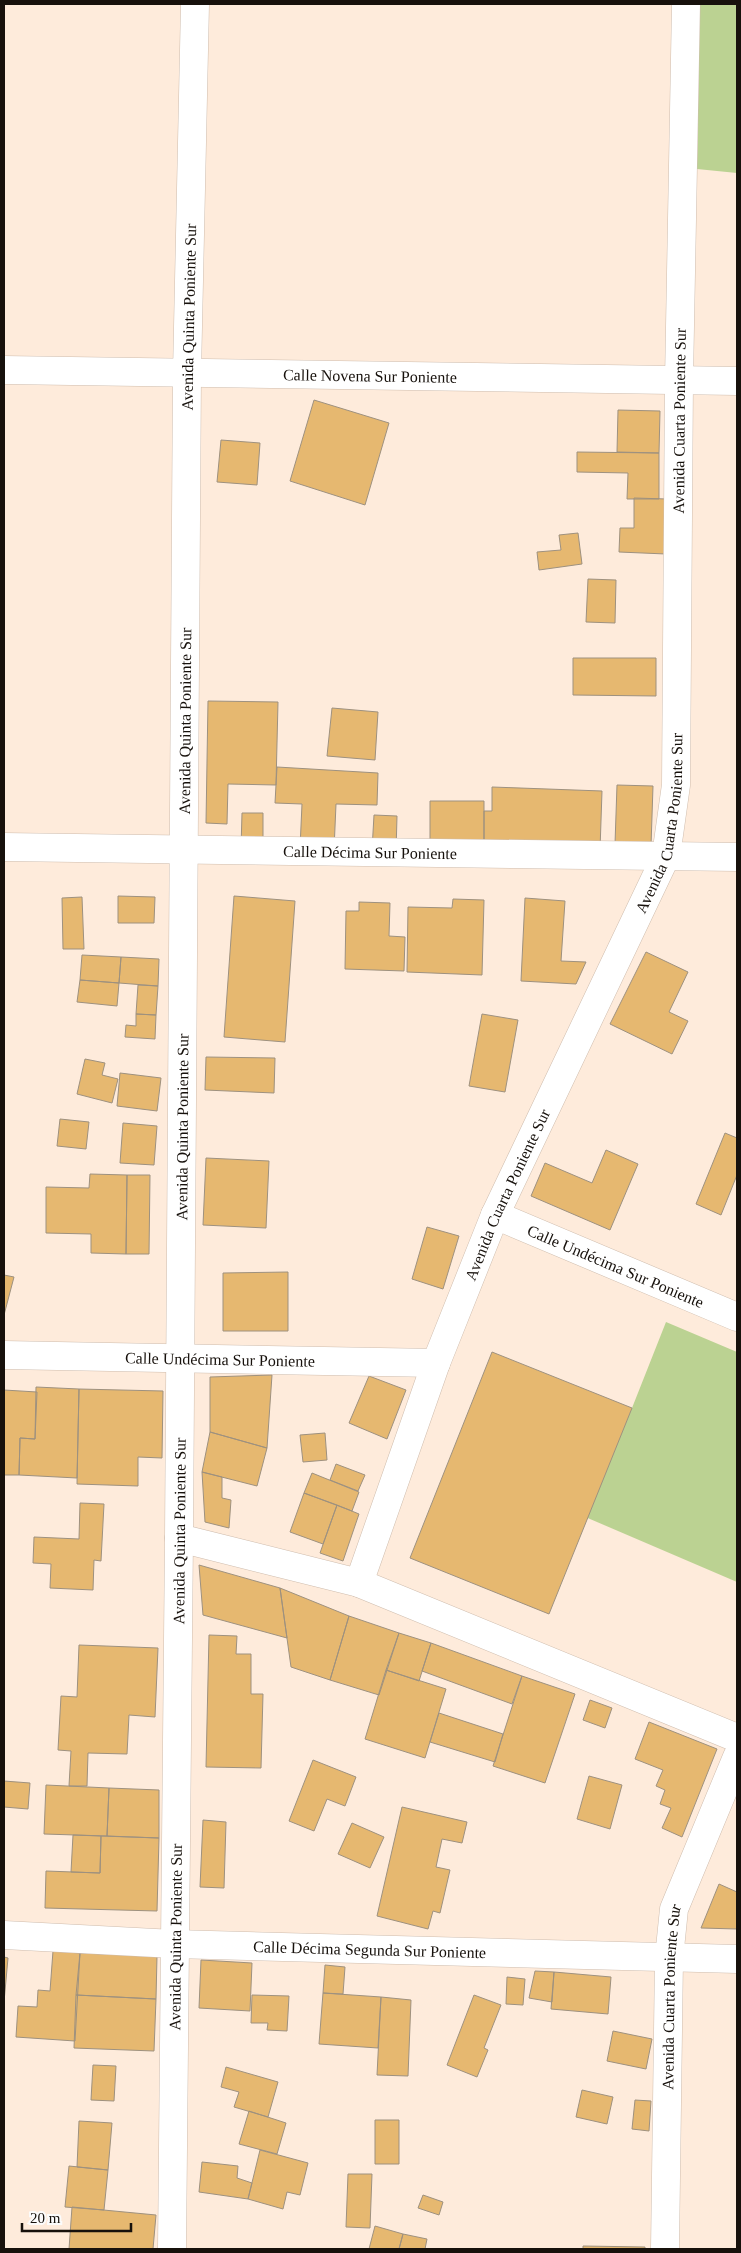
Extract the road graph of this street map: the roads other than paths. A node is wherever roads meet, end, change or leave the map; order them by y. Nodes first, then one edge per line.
1 (195, 4) edge
2 (686, 4) edge
3 (4, 370) edge
4 (187, 373) junction
5 (679, 380) junction
6 (737, 381) edge
7 (4, 847) edge
8 (184, 850) junction
9 (666, 856) junction
10 (737, 857) edge
11 (495, 1215) junction
12 (737, 1317) edge
13 (4, 1355) edge
14 (179, 1359) junction
15 (436, 1363) junction
16 (179, 1538) junction
17 (359, 1583) junction
18 (737, 1738) edge
19 (737, 1757) edge
20 (4, 1935) edge
21 (174, 1944) junction
22 (669, 1958) junction
23 (737, 1959) edge
24 (172, 2249) edge
25 (665, 2249) edge

1 - 4 street, Avenida Quinta Poniente Sur
2 - 5 street, Avenida Cuarta Poniente Sur
3 - 4 street, Calle Novena Sur Poniente
4 - 5 street, Calle Novena Sur Poniente
4 - 8 street, Avenida Quinta Poniente Sur
5 - 6 street, Calle Novena Sur Poniente
5 - 9 street, Avenida Cuarta Poniente Sur
7 - 8 street, Calle Décima Sur Poniente
8 - 9 street, Calle Décima Sur Poniente
8 - 14 street, Avenida Quinta Poniente Sur
9 - 10 street, Calle Décima Sur Poniente
9 - 11 street, Avenida Cuarta Poniente Sur
11 - 12 street, Calle Undécima Sur Poniente
11 - 15 street, Avenida Cuarta Poniente Sur
13 - 14 street, Calle Undécima Sur Poniente
14 - 15 street, Calle Undécima Sur Poniente
14 - 16 street, Avenida Quinta Poniente Sur
15 - 17 street, Avenida Cuarta Poniente Sur
16 - 17 street
16 - 21 street, Avenida Quinta Poniente Sur
17 - 18 street
19 - 22 street, Avenida Cuarta Poniente Sur
20 - 21 street, Calle Décima Segunda Sur Poniente
21 - 22 street, Calle Décima Segunda Sur Poniente
21 - 24 street, Avenida Quinta Poniente Sur
22 - 23 street, Calle Décima Segunda Sur Poniente
22 - 25 street, Avenida Cuarta Poniente Sur

